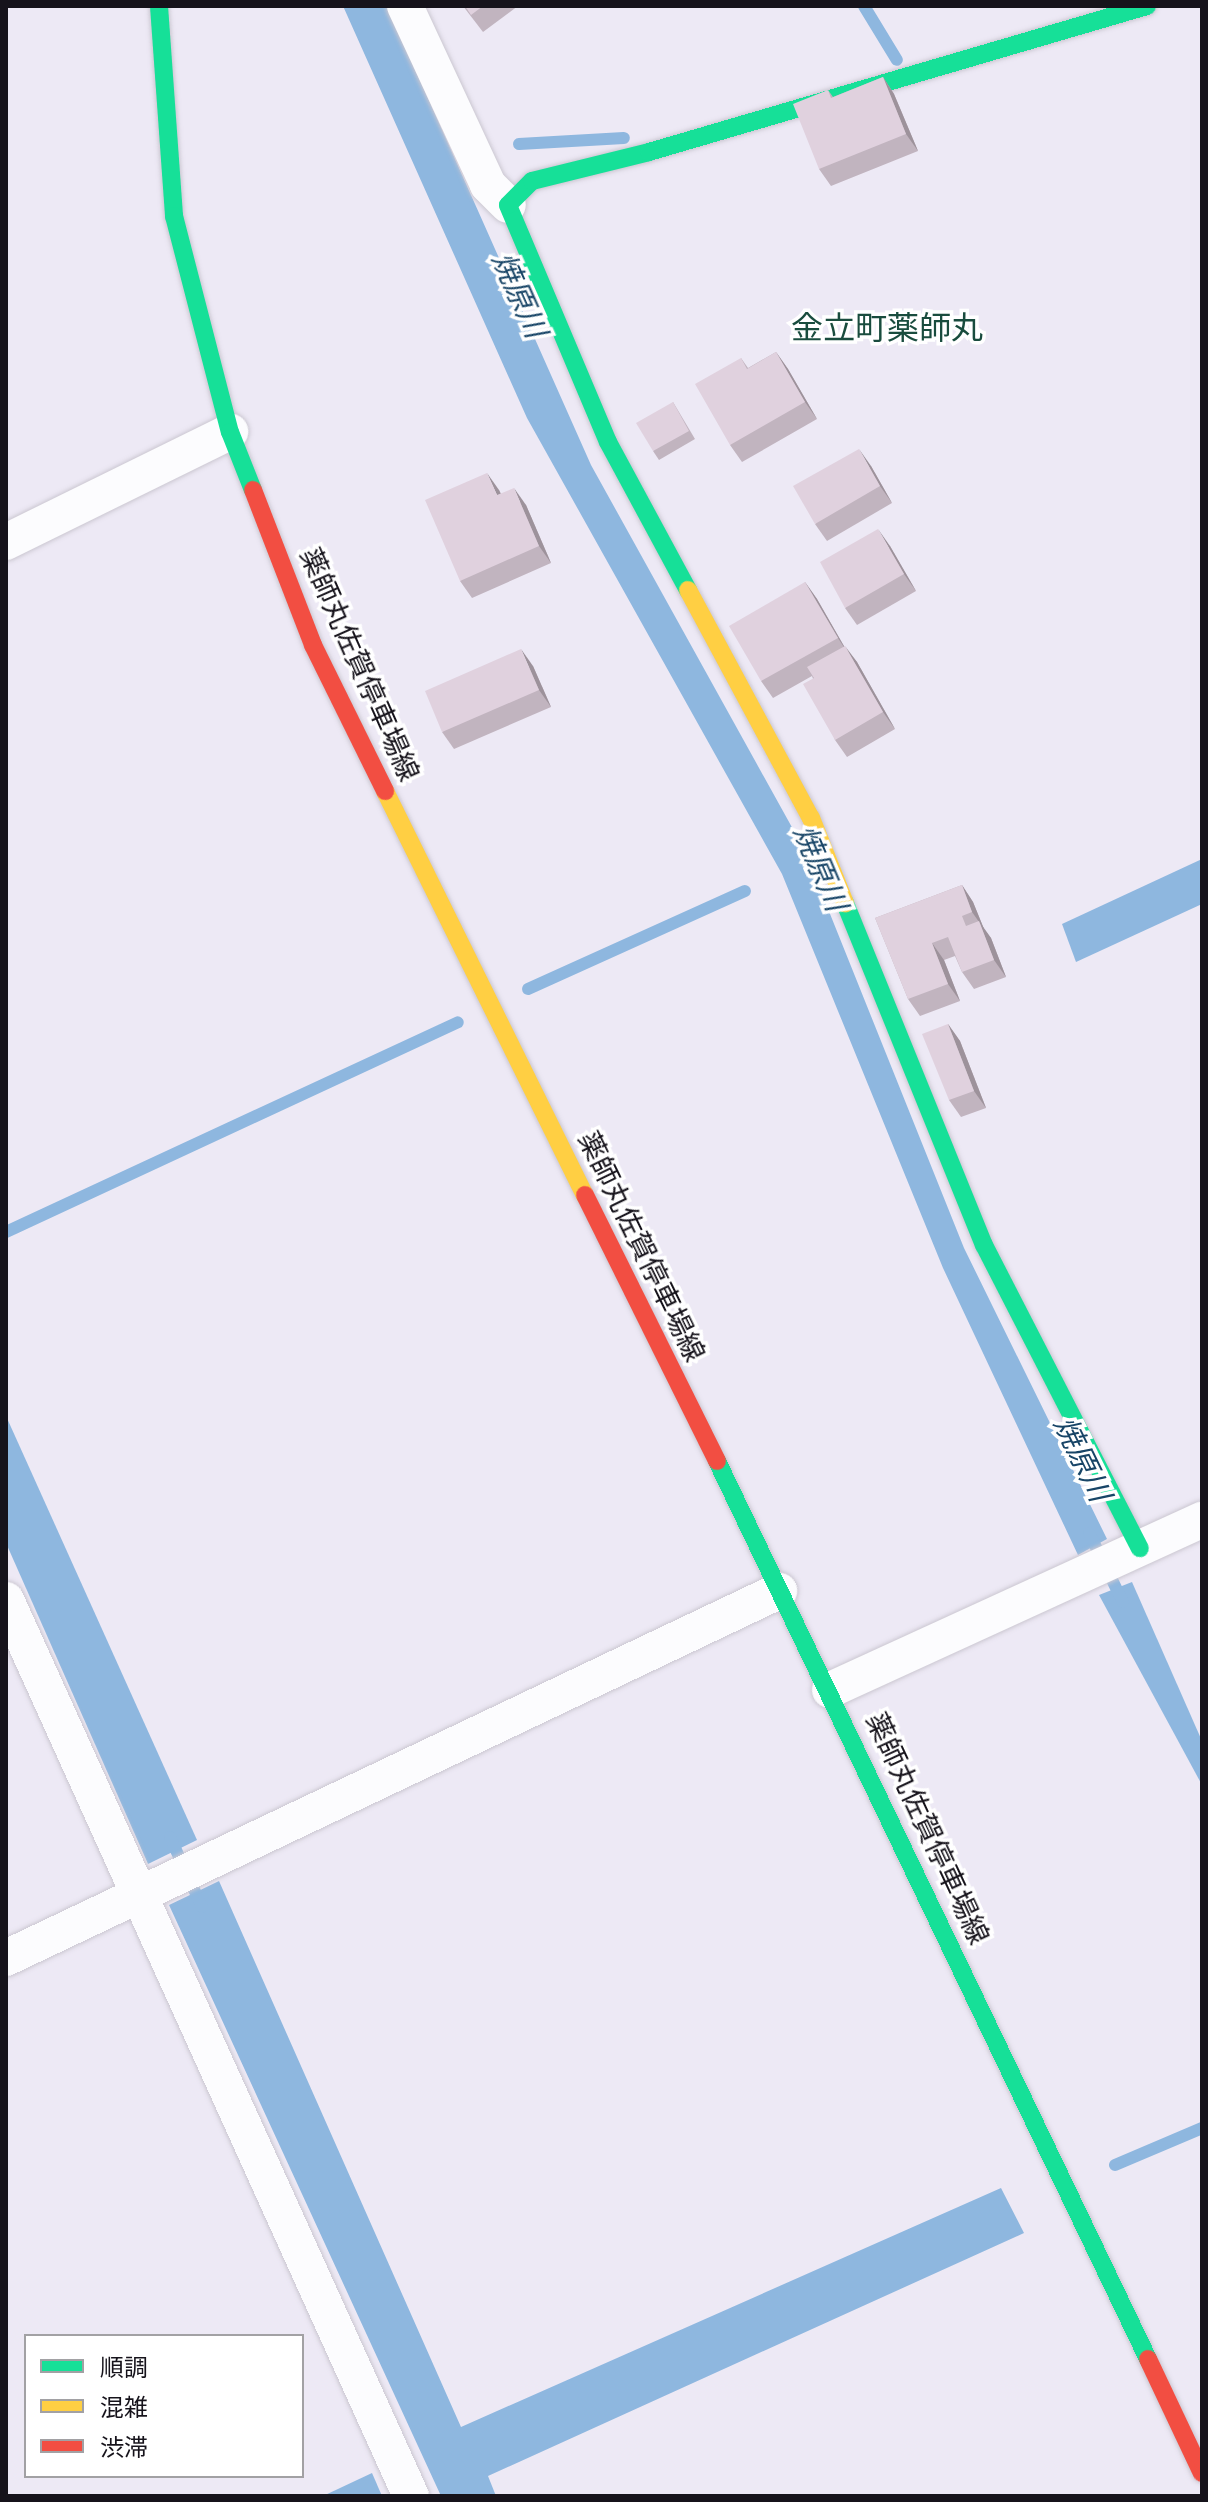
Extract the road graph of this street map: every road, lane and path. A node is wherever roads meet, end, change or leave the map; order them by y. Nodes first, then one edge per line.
1 (159, 6) edge
2 (405, 6) edge
3 (1147, 6) edge
4 (508, 205) junction
5 (230, 432) junction
6 (6, 542) edge
7 (1202, 1520) edge
8 (1140, 1548) junction
9 (779, 1591) junction
10 (6, 1600) edge
11 (830, 1690) junction
12 (169, 1882) junction
13 (6, 1958) edge
14 (1202, 2473) edge
15 (404, 2482) edge

1 - 5 main road, 薬師丸佐賀停車場線
2 - 4 street
3 - 4 main road
4 - 8 main road
5 - 6 street
5 - 9 main road, 薬師丸佐賀停車場線
7 - 8 street
8 - 11 street
9 - 11 main road, 薬師丸佐賀停車場線
9 - 12 street
10 - 12 street
11 - 14 main road, 薬師丸佐賀停車場線
12 - 13 street
12 - 15 street

